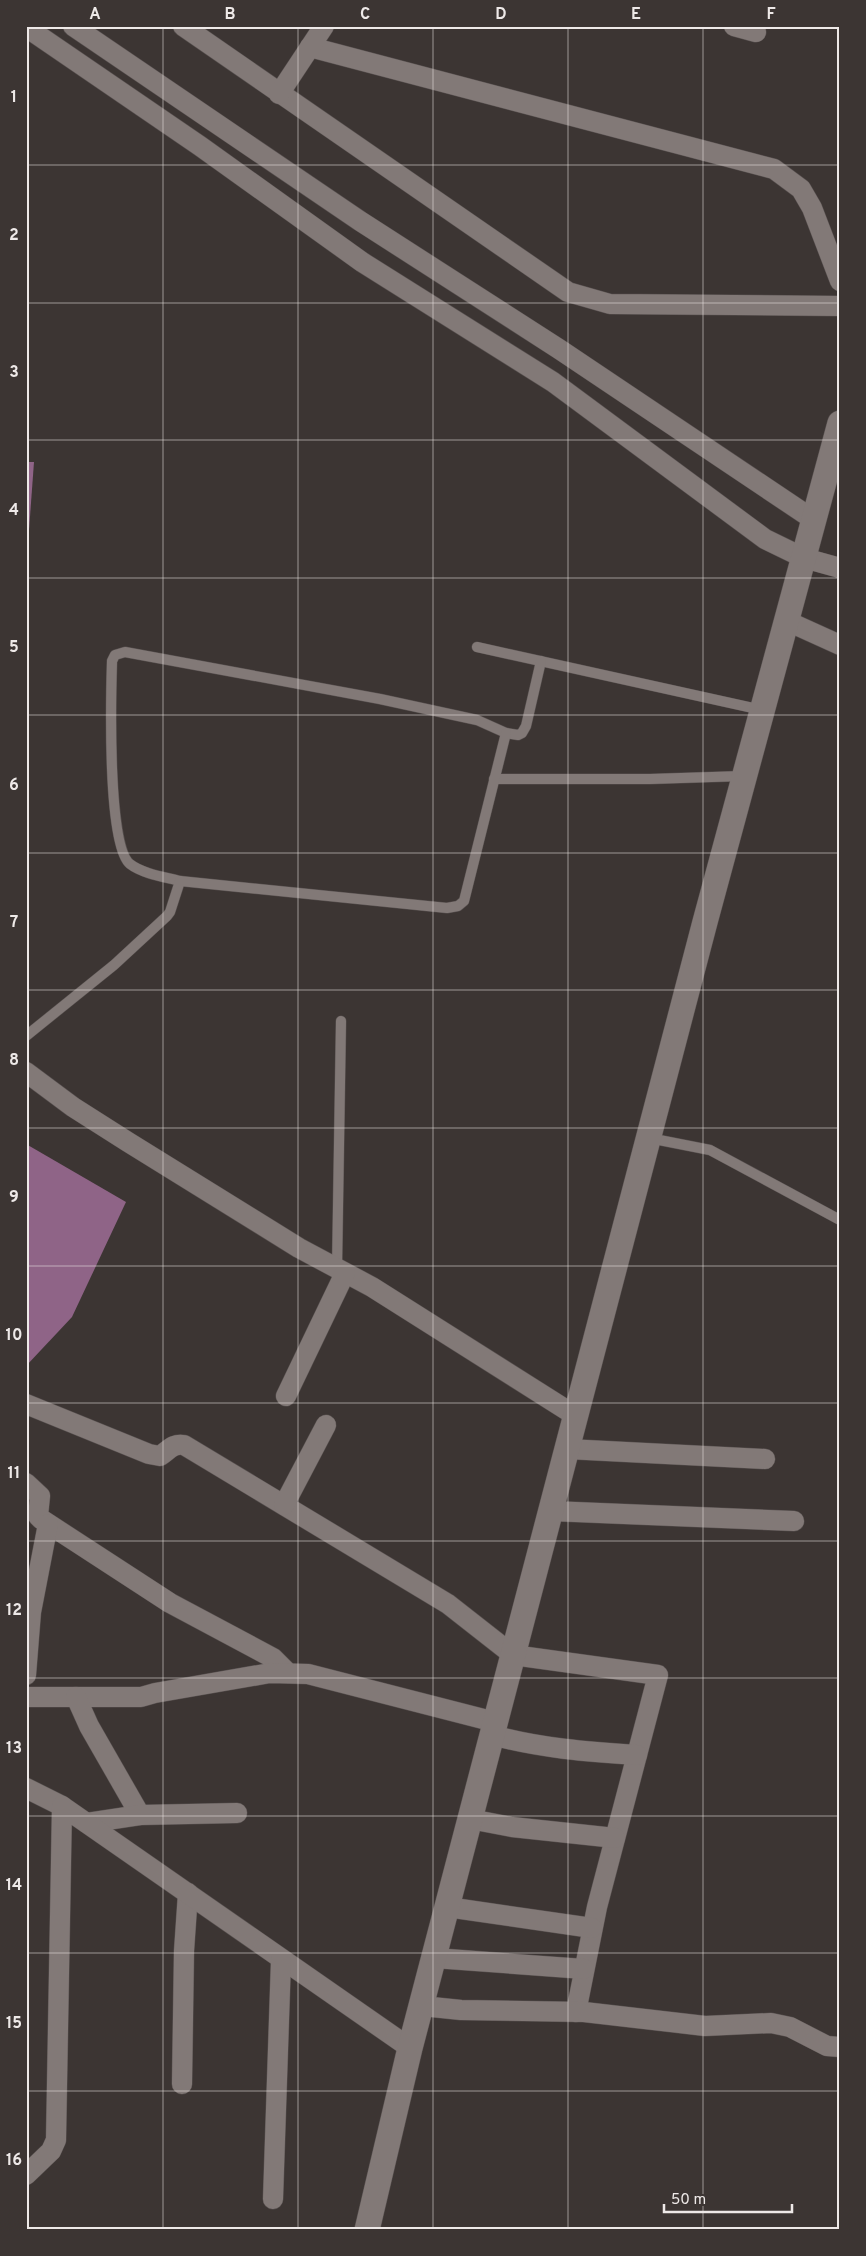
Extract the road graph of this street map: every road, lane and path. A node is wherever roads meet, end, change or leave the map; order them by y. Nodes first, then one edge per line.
1 (73, 26) edge
2 (182, 26) edge
3 (324, 26) edge
4 (734, 26) edge
5 (26, 27) edge
6 (756, 32) dead end
7 (310, 47) junction
8 (280, 94) junction
9 (840, 281) edge
10 (840, 306) edge
11 (840, 423) edge
12 (834, 468) edge
13 (814, 520) junction
14 (804, 558) junction
15 (840, 568) edge
16 (787, 621) junction
17 (840, 645) edge
18 (477, 647) dead end
19 (541, 661) junction
20 (762, 710) junction
21 (506, 733) junction
22 (744, 776) junction
23 (494, 780) junction
24 (180, 881) junction
25 (341, 1020) dead end
26 (26, 1036) edge
27 (26, 1072) edge
28 (649, 1138) junction
29 (840, 1220) edge
30 (341, 1271) junction
31 (286, 1396) dead end
32 (26, 1404) edge
33 (576, 1416) junction
34 (326, 1425) dead end
35 (567, 1449) junction
36 (765, 1459) dead end
37 (26, 1483) edge
38 (284, 1505) junction
39 (551, 1511) junction
40 (794, 1521) dead end
41 (48, 1524) junction
42 (30, 1593) edge
43 (513, 1655) junction
44 (287, 1672) junction
45 (26, 1675) edge
46 (26, 1698) edge
47 (76, 1698) junction
48 (494, 1729) junction
49 (637, 1755) junction
50 (26, 1788) edge
51 (62, 1806) junction
52 (237, 1813) dead end
53 (140, 1815) junction
54 (470, 1819) junction
55 (87, 1823) junction
56 (615, 1838) junction
57 (188, 1893) junction
58 (447, 1907) junction
59 (592, 1928) junction
60 (434, 1958) junction
61 (281, 1960) junction
62 (584, 1969) junction
63 (422, 2006) junction
64 (576, 2012) junction
65 (840, 2047) edge
66 (410, 2048) junction
67 (182, 2084) dead end
68 (26, 2175) edge
69 (274, 2199) dead end
70 (367, 2230) edge

1 - 13 street
2 - 8 street
3 - 7 street
4 - 6 street
5 - 14 street
7 - 8 street
7 - 9 street
8 - 10 street
11 - 12 street
12 - 13 street
13 - 14 street
14 - 15 street
14 - 16 street
16 - 17 street
16 - 20 street
18 - 19 lane
19 - 20 lane
19 - 21 lane
20 - 22 street
21 - 23 lane
21 - 24 lane
22 - 23 lane
22 - 28 street
23 - 24 lane
24 - 26 lane
25 - 30 lane
27 - 30 street
28 - 29 lane
28 - 33 street
30 - 31 street
30 - 33 street
32 - 38 street
33 - 35 street
34 - 38 street
35 - 36 street
35 - 39 street
37 - 41 street
38 - 43 street
39 - 40 street
39 - 43 street
41 - 42 street
41 - 44 street
42 - 45 street
43 - 48 street
43 - 49 street
44 - 47 street
44 - 48 street
46 - 47 street
47 - 53 street
48 - 49 street
48 - 54 street
49 - 56 street
50 - 51 street
51 - 55 street
51 - 68 street
52 - 53 street
53 - 55 street
54 - 56 street
54 - 58 street
55 - 57 street
56 - 59 street
57 - 61 street
57 - 67 street
58 - 59 street
58 - 60 street
59 - 62 street
60 - 62 street
60 - 63 street
61 - 66 street
61 - 69 street
62 - 64 street
63 - 64 street
63 - 66 street
64 - 65 street
66 - 70 street

